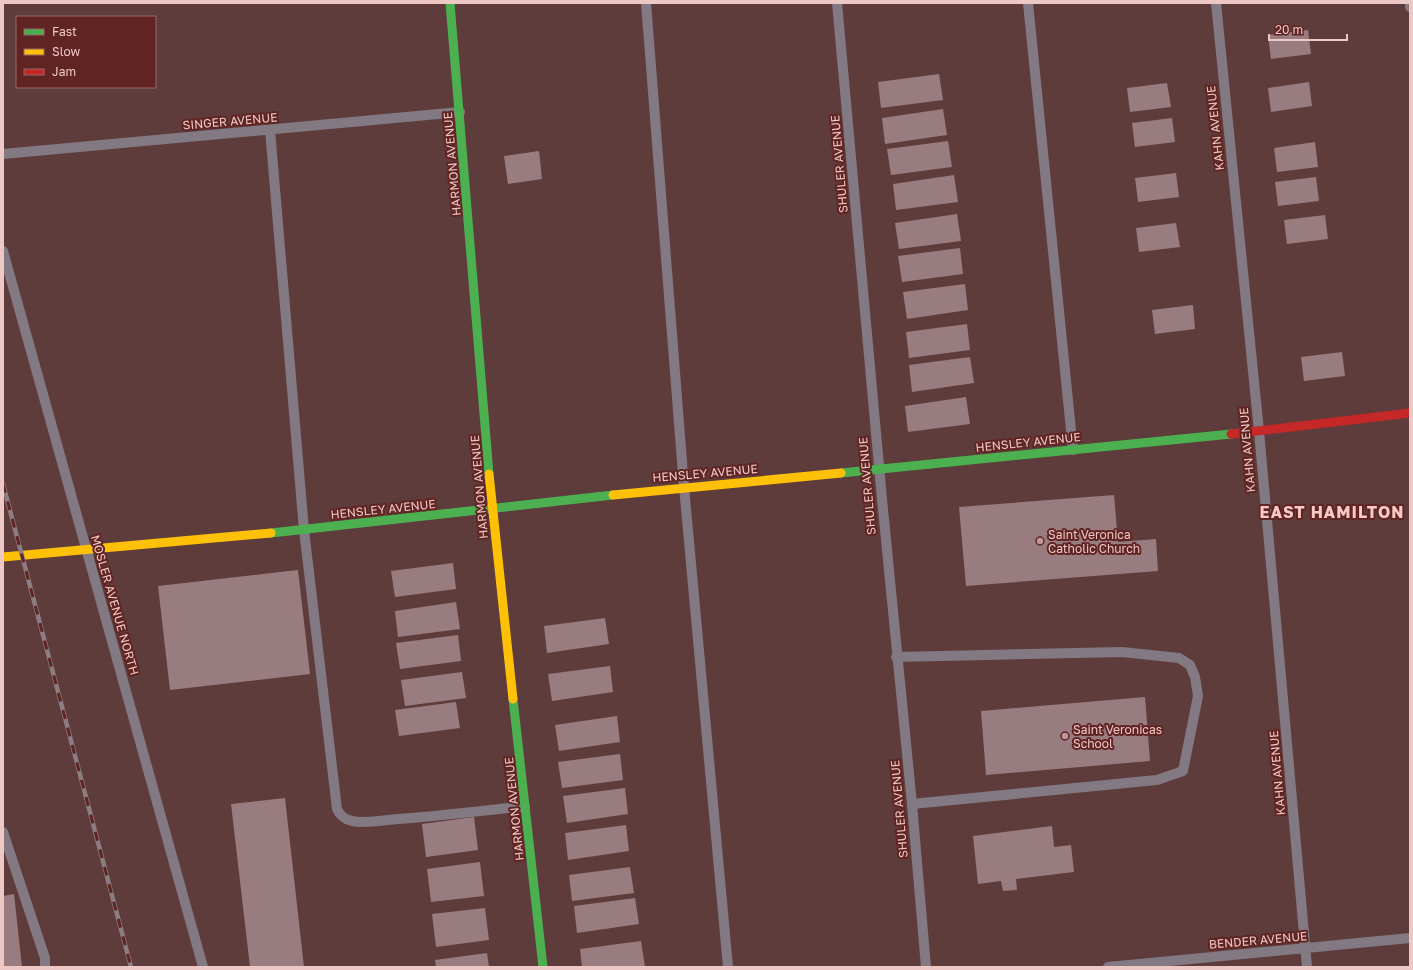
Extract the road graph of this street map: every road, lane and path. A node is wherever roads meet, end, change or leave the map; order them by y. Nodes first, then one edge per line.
1 (450, 3) edge
2 (646, 3) edge
3 (837, 3) edge
4 (1028, 3) edge
5 (1216, 3) edge
6 (1410, 3) edge
7 (1410, 7) edge
8 (460, 112) junction
9 (270, 130) junction
10 (3, 154) edge
11 (3, 251) edge
12 (1410, 413) edge
13 (1259, 431) junction
14 (1073, 450) junction
15 (879, 470) junction
16 (684, 487) junction
17 (492, 509) junction
18 (304, 530) junction
19 (86, 548) junction
20 (3, 557) edge
21 (896, 657) junction
22 (912, 804) junction
23 (525, 806) junction
24 (3, 832) edge
25 (1410, 938) edge
26 (1306, 949) junction
27 (45, 967) edge
28 (203, 967) edge
29 (543, 967) edge
30 (728, 967) edge
31 (926, 967) edge
32 (1113, 967) edge
33 (1307, 967) edge

1 - 8 street, HARMON AVENUE
2 - 16 street
3 - 15 street, SHULER AVENUE
4 - 14 street
5 - 13 street, KAHN AVENUE
6 - 7 street
8 - 9 street, SINGER AVENUE
8 - 17 street, HARMON AVENUE
9 - 10 street, SINGER AVENUE
9 - 18 street
11 - 19 street, MOSLER AVENUE NORTH
12 - 13 street, HENSLEY AVENUE
13 - 14 street, HENSLEY AVENUE
13 - 26 street, KAHN AVENUE
14 - 15 street, HENSLEY AVENUE
15 - 16 street, HENSLEY AVENUE
15 - 21 street, SHULER AVENUE
16 - 17 street, HENSLEY AVENUE
16 - 30 street
17 - 18 street, HENSLEY AVENUE
17 - 23 street, HARMON AVENUE
18 - 19 street, HENSLEY AVENUE
18 - 23 street
19 - 20 street, HENSLEY AVENUE
19 - 28 street, MOSLER AVENUE NORTH
21 - 22 street, SHULER AVENUE
21 - 22 street
22 - 31 street, SHULER AVENUE
23 - 29 street, HARMON AVENUE
24 - 27 street
25 - 26 street, BENDER AVENUE
26 - 32 street, BENDER AVENUE
26 - 33 street, KAHN AVENUE

